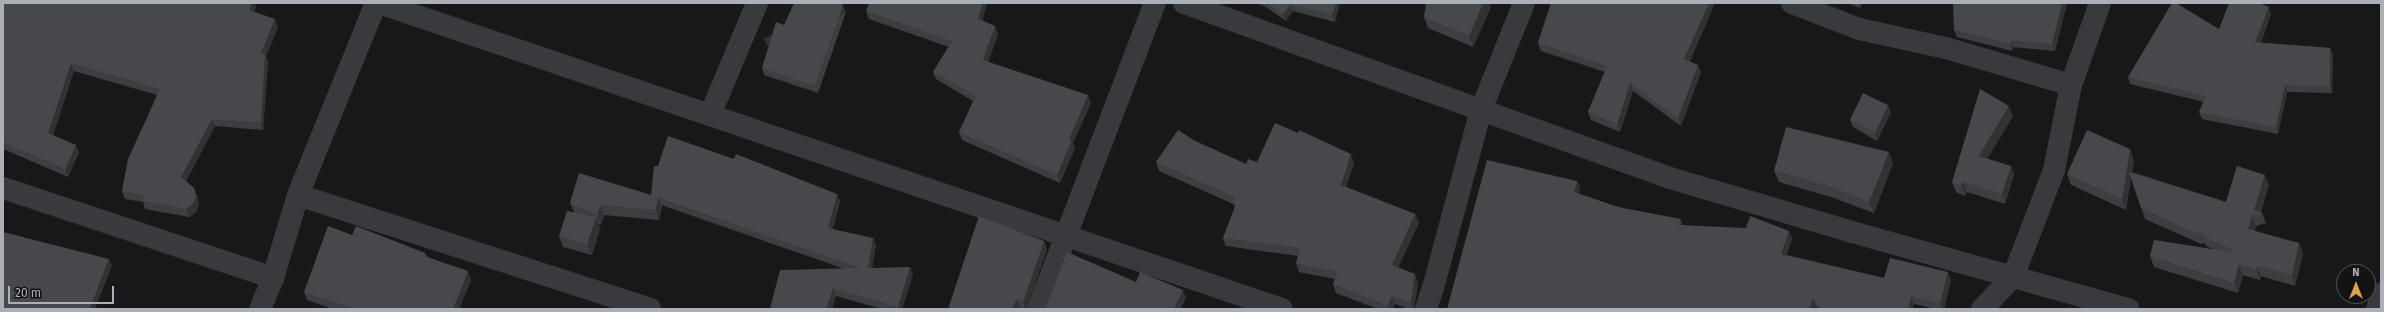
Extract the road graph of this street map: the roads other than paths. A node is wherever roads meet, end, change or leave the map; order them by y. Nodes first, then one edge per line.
1 (378, 3) edge
2 (757, 3) edge
3 (1156, 3) edge
4 (1184, 3) edge
5 (1524, 3) edge
6 (1792, 3) edge
7 (2100, 3) edge
8 (2071, 85) junction
9 (1481, 110) junction
10 (710, 115) junction
11 (3, 188) edge
12 (298, 195) junction
13 (1067, 237) junction
14 (2014, 277) junction
15 (273, 278) junction
16 (2381, 294) edge
17 (260, 309) edge
18 (650, 309) edge
19 (1038, 309) edge
20 (1282, 309) edge
21 (1426, 309) edge
22 (1982, 309) edge
23 (2128, 309) edge
24 (2377, 309) edge

1 - 10 street
1 - 12 street
2 - 10 street
3 - 13 street
4 - 9 street
5 - 9 street
6 - 8 street
7 - 8 street
8 - 14 street
9 - 14 street
9 - 21 street
10 - 13 street
11 - 15 street
12 - 15 street
12 - 18 street
13 - 19 street
13 - 20 street
14 - 22 street
14 - 23 street
15 - 17 street
16 - 24 street

